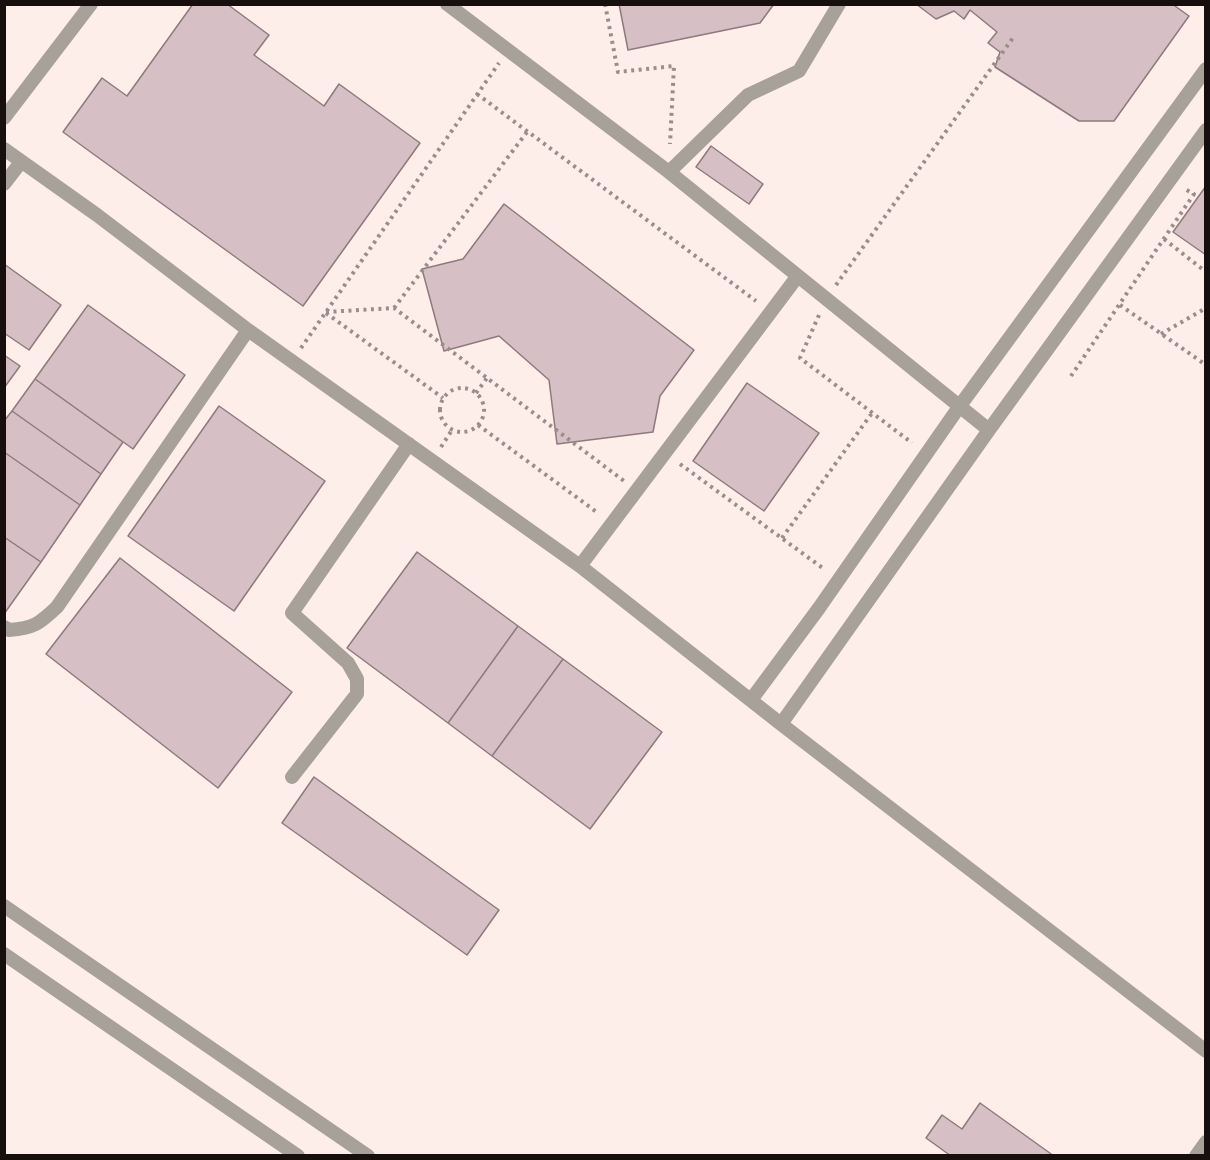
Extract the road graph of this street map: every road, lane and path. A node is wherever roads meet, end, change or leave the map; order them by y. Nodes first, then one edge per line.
1 (91, 4) edge
2 (447, 4) edge
3 (605, 4) edge
4 (839, 4) edge
5 (1015, 35) dead end
6 (508, 50) junction
7 (1206, 69) edge
8 (477, 94) junction
9 (4, 118) edge
10 (1206, 130) edge
11 (527, 132) junction
12 (4, 149) edge
13 (21, 162) junction
14 (669, 172) junction
15 (4, 184) edge
16 (1194, 194) dead end
17 (1164, 239) junction
18 (1206, 272) edge
19 (797, 277) junction
20 (825, 300) junction
21 (1120, 305) junction
22 (394, 308) junction
23 (1206, 308) edge
24 (325, 312) junction
25 (771, 312) junction
26 (248, 330) junction
27 (1161, 334) junction
28 (291, 361) junction
29 (1206, 365) edge
30 (1071, 376) dead end
31 (487, 378) junction
32 (476, 393) junction
33 (443, 398) junction
34 (959, 407) junction
35 (872, 413) junction
36 (478, 425) junction
37 (989, 430) junction
38 (409, 444) junction
39 (664, 453) junction
40 (927, 454) junction
41 (636, 490) junction
42 (612, 523) junction
43 (782, 538) junction
44 (580, 566) junction
45 (839, 579) junction
46 (4, 627) edge
47 (752, 700) junction
48 (781, 724) junction
49 (292, 777) dead end
50 (4, 906) edge
51 (4, 954) edge
52 (1206, 1051) edge
53 (1206, 1142) edge
54 (298, 1155) edge
55 (368, 1155) edge
56 (1196, 1155) edge

1 - 9 lane
2 - 6 lane
3 - 14 path
4 - 14 lane
5 - 20 path
6 - 8 path
6 - 14 lane
7 - 34 lane
8 - 11 path
8 - 24 path
10 - 37 lane
11 - 22 path
11 - 25 path
12 - 13 lane
13 - 15 lane
13 - 26 lane
14 - 19 lane
16 - 17 path
17 - 18 path
17 - 21 path
19 - 20 lane
19 - 25 lane
20 - 34 lane
20 - 35 path
21 - 27 path
21 - 30 path
22 - 24 path
22 - 31 path
23 - 27 path
24 - 28 path
24 - 33 path
25 - 39 lane
26 - 28 lane
26 - 46 lane
27 - 29 path
28 - 38 lane
31 - 32 path
31 - 41 path
32 - 33 path
32 - 36 path
33 - 36 path
34 - 37 lane
34 - 40 lane
35 - 40 path
35 - 43 path
36 - 42 path
37 - 48 lane
38 - 44 lane
38 - 49 lane
39 - 41 lane
39 - 43 path
40 - 45 lane
41 - 42 lane
42 - 44 lane
43 - 45 path
44 - 47 lane
45 - 47 lane
47 - 48 lane
48 - 52 lane
50 - 55 lane
51 - 54 lane
53 - 56 lane

